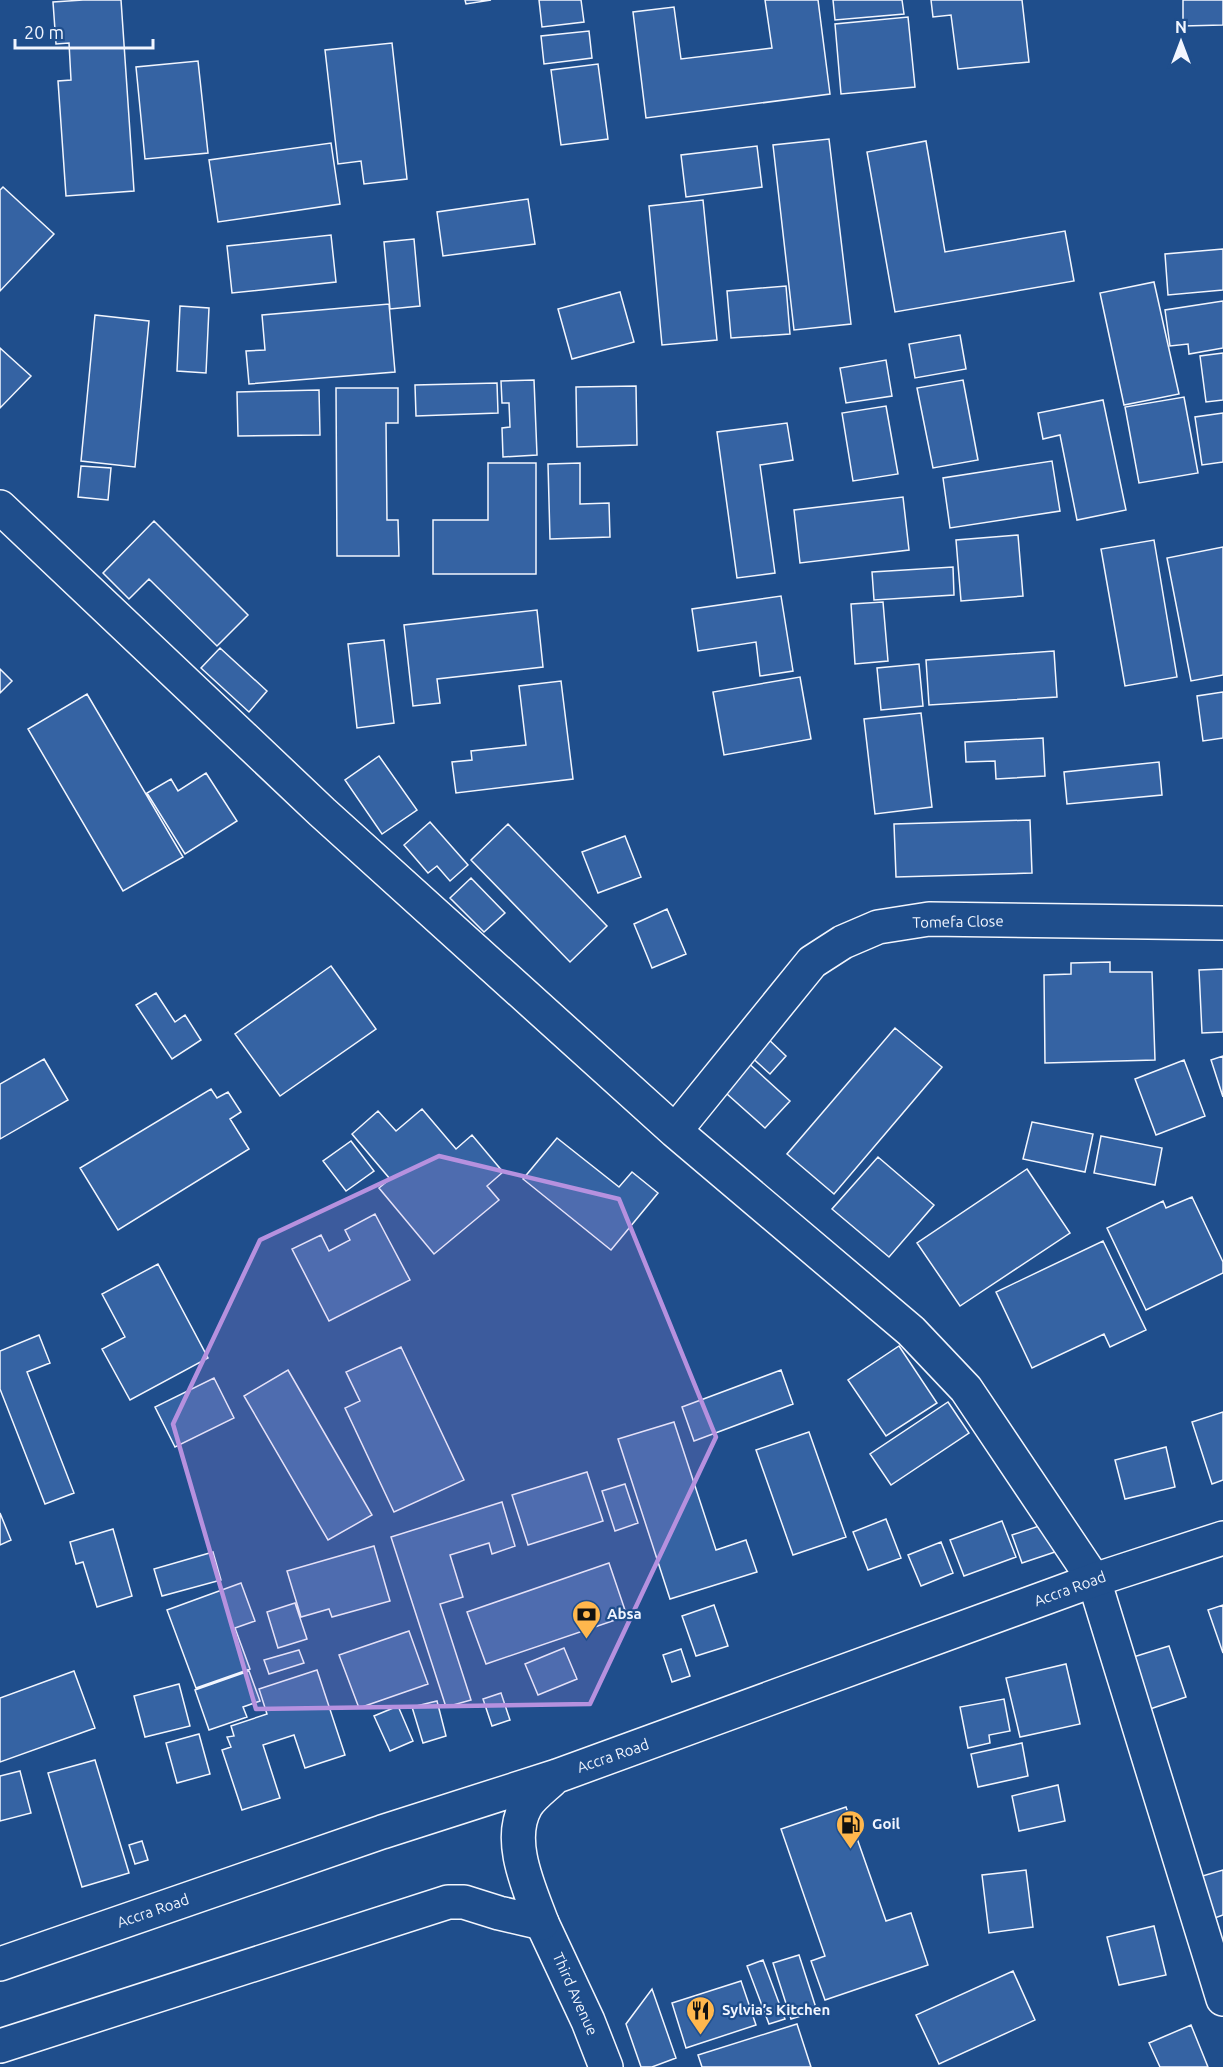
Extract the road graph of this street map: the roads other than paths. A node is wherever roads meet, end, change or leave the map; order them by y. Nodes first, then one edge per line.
1 (0, 507) edge
2 (1223, 923) edge
3 (675, 1131) junction
4 (1223, 1538) edge
5 (1094, 1580) junction
6 (557, 1776) junction
7 (542, 1923) junction
8 (0, 1964) edge
9 (1223, 1999) edge
10 (0, 2046) edge
11 (606, 2067) edge

1 - 3 street
2 - 3 street, Tomefa Close
3 - 5 street
4 - 5 street, Accra Road
5 - 6 street, Accra Road
5 - 9 street
6 - 7 street, Third Avenue
6 - 8 street, Accra Road
7 - 10 street
7 - 11 street, Third Avenue

